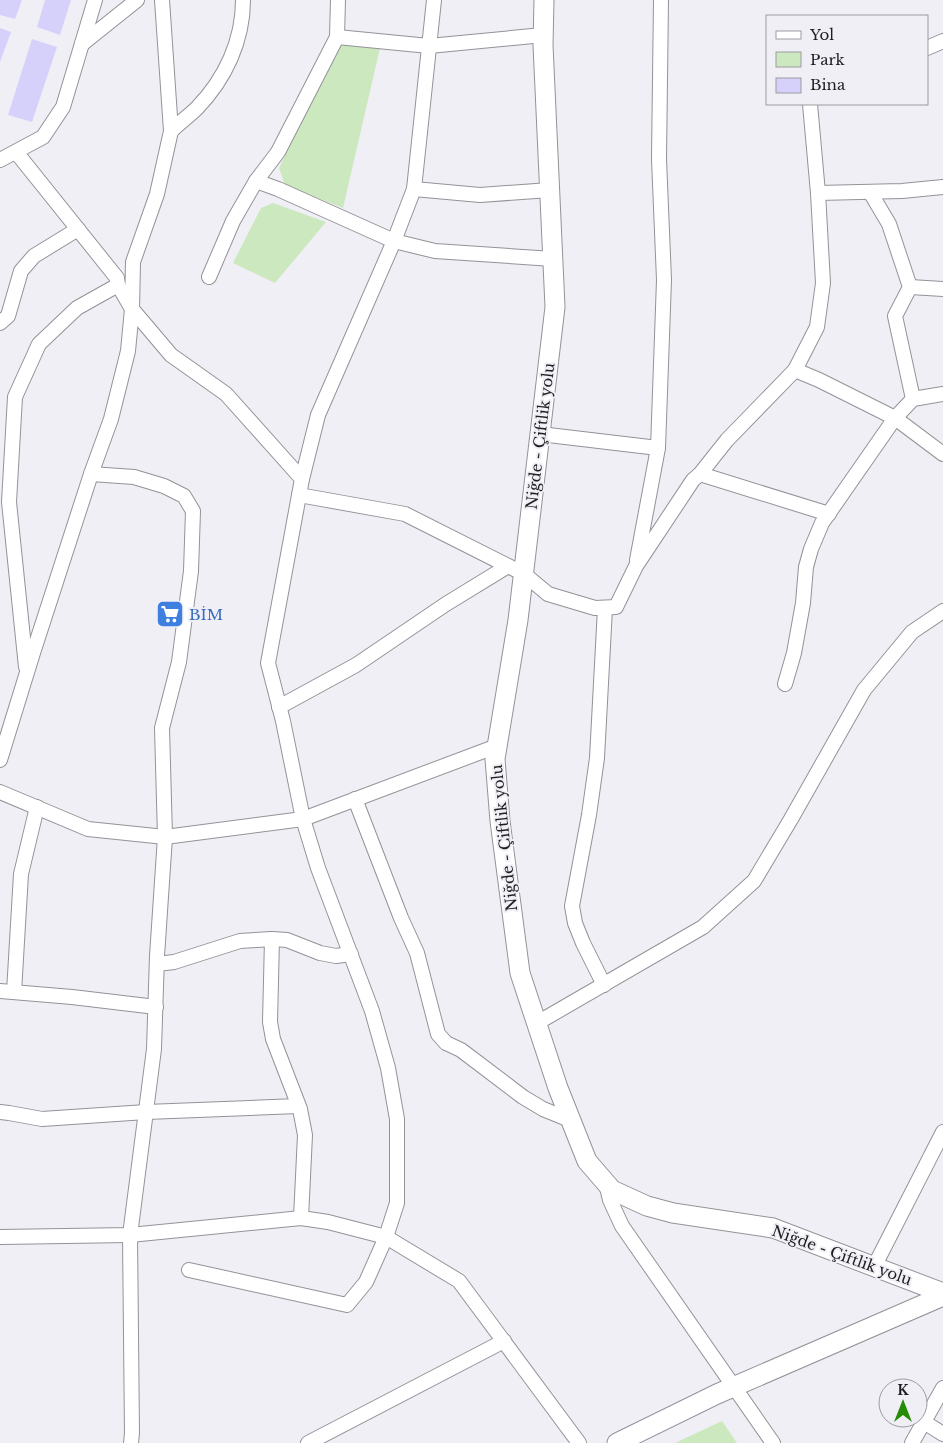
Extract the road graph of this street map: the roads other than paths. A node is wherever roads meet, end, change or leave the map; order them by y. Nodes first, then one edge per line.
1 (95, 0) edge
2 (137, 0) edge
3 (162, 0) edge
4 (244, 0) edge
5 (338, 0) edge
6 (434, 0) edge
7 (544, 0) edge
8 (661, 0) edge
9 (544, 35) junction
10 (336, 37) junction
11 (82, 44) junction
12 (942, 44) edge
13 (429, 46) junction
14 (928, 48) edge
15 (810, 105) edge
16 (171, 131) junction
17 (16, 152) junction
18 (0, 160) edge
19 (256, 181) junction
20 (943, 187) edge
21 (414, 189) junction
22 (550, 190) junction
23 (870, 192) junction
24 (818, 193) junction
25 (78, 229) junction
26 (394, 240) junction
27 (553, 259) junction
28 (209, 277) dead end
29 (118, 285) junction
30 (910, 287) junction
31 (943, 289) edge
32 (132, 309) junction
33 (0, 324) edge
34 (795, 370) junction
35 (943, 394) edge
36 (913, 399) junction
37 (895, 418) junction
38 (540, 434) junction
39 (658, 448) junction
40 (943, 454) edge
41 (92, 474) junction
42 (700, 474) junction
43 (302, 479) junction
44 (299, 495) junction
45 (829, 514) junction
46 (636, 566) junction
47 (516, 570) junction
48 (605, 608) junction
49 (943, 611) edge
50 (27, 673) junction
51 (785, 684) dead end
52 (279, 707) junction
53 (498, 746) junction
54 (0, 760) edge
55 (0, 792) edge
56 (355, 799) junction
57 (37, 807) junction
58 (303, 819) junction
59 (164, 837) junction
60 (272, 939) junction
61 (351, 954) junction
62 (157, 964) junction
63 (604, 985) junction
64 (7, 992) edge
65 (156, 1007) junction
66 (537, 1023) junction
67 (298, 1106) junction
68 (0, 1112) edge
69 (146, 1112) junction
70 (570, 1120) junction
71 (943, 1132) edge
72 (606, 1183) junction
73 (301, 1218) junction
74 (130, 1235) junction
75 (0, 1237) edge
76 (386, 1237) junction
77 (874, 1267) junction
78 (189, 1270) dead end
79 (943, 1294) edge
80 (943, 1309) edge
81 (504, 1341) junction
82 (943, 1388) edge
83 (736, 1392) junction
84 (928, 1415) edge
85 (928, 1425) edge
86 (921, 1428) edge
87 (943, 1434) edge
88 (130, 1443) edge
89 (308, 1443) edge
90 (578, 1443) edge
91 (617, 1443) edge
92 (646, 1443) edge
93 (773, 1443) edge
94 (912, 1443) edge

1 - 11 street
2 - 11 street
3 - 16 street
4 - 16 street
5 - 10 street
6 - 13 street
7 - 9 main road, Niğde - Çiftlik yolu
8 - 39 street
9 - 13 street
9 - 22 main road, Niğde - Çiftlik yolu
10 - 13 street
10 - 19 street
11 - 17 street
12 - 14 street
13 - 21 street
15 - 24 street
16 - 32 street
17 - 18 street
17 - 25 street
19 - 26 street
19 - 28 street
20 - 23 street
21 - 22 street
21 - 26 street
22 - 27 main road, Niğde - Çiftlik yolu
23 - 24 street
23 - 30 street
24 - 34 street
25 - 29 street
25 - 33 street
26 - 27 street
26 - 43 street
27 - 38 main road, Niğde - Çiftlik yolu
29 - 32 street
29 - 50 street
30 - 31 street
30 - 36 street
32 - 41 street
32 - 43 street
34 - 37 street
34 - 42 street
35 - 36 street
36 - 37 street
37 - 40 street
37 - 45 street
38 - 39 street
38 - 47 main road, Niğde - Çiftlik yolu
39 - 46 street
41 - 50 street
41 - 59 street
42 - 45 street
42 - 46 street
43 - 44 street
44 - 47 street
44 - 52 street
45 - 51 street
46 - 48 street
47 - 48 street
47 - 52 street
47 - 53 main road, Niğde - Çiftlik yolu
48 - 63 street
49 - 63 street
50 - 54 street
52 - 58 street
53 - 56 street
53 - 66 main road, Niğde - Çiftlik yolu
55 - 57 street
56 - 58 street
56 - 70 street
57 - 59 street
57 - 64 street
58 - 59 street
58 - 61 street
59 - 62 street
60 - 61 street
60 - 62 street
60 - 67 street
61 - 76 street
62 - 65 street
63 - 66 street
64 - 65 street
65 - 69 street
66 - 70 main road, Niğde - Çiftlik yolu
67 - 69 street
67 - 73 street
68 - 69 street
69 - 74 street
70 - 72 main road, Niğde - Çiftlik yolu
71 - 77 street
72 - 77 main road, Niğde - Çiftlik yolu
72 - 83 street
73 - 74 street
73 - 76 street
74 - 75 street
74 - 88 street
76 - 78 street
76 - 81 street
77 - 79 main road, Niğde - Çiftlik yolu
79 - 83 main road
80 - 83 main road
81 - 89 street
81 - 90 street
82 - 84 street
83 - 91 main road
83 - 92 main road
83 - 93 street
85 - 87 street
86 - 94 street

